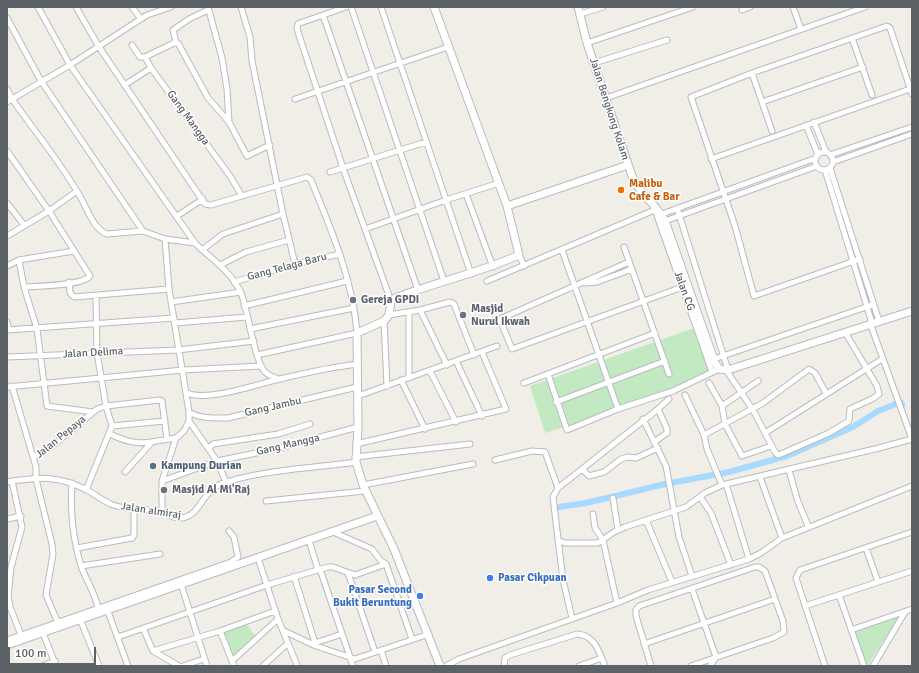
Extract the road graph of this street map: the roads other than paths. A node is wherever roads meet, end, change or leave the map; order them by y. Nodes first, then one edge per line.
1 (38, 7) edge
2 (76, 7) edge
3 (132, 7) edge
4 (171, 7) edge
5 (241, 7) edge
6 (346, 7) edge
7 (350, 7) edge
8 (381, 7) edge
9 (434, 7) edge
10 (603, 7) edge
11 (693, 7) edge
12 (750, 7) edge
13 (793, 7) edge
14 (865, 7) edge
15 (208, 8) edge
16 (579, 10) edge
17 (742, 10) dead end
18 (323, 15) junction
19 (7, 18) edge
20 (141, 19) junction
21 (801, 29) junction
22 (852, 38) junction
23 (667, 40) dead end
24 (176, 42) junction
25 (587, 43) junction
26 (132, 44) dead end
27 (99, 47) junction
28 (448, 47) junction
29 (145, 57) junction
30 (400, 63) junction
31 (594, 63) junction
32 (70, 65) junction
33 (863, 67) junction
34 (151, 68) junction
35 (372, 72) junction
36 (752, 74) junction
37 (40, 81) junction
38 (345, 81) junction
39 (126, 84) junction
40 (7, 89) edge
41 (317, 91) junction
42 (911, 91) edge
43 (872, 95) dead end
44 (606, 98) junction
45 (295, 99) dead end
46 (9, 100) edge
47 (762, 102) junction
48 (229, 122) junction
49 (814, 122) junction
50 (806, 125) junction
51 (912, 126) edge
52 (772, 130) dead end
53 (912, 134) edge
54 (426, 142) junction
55 (270, 145) junction
56 (400, 150) junction
57 (7, 151) edge
58 (828, 154) junction
59 (817, 156) junction
60 (711, 158) junction
61 (372, 159) junction
62 (833, 162) junction
63 (628, 165) junction
64 (816, 166) junction
65 (343, 168) junction
66 (830, 168) junction
67 (825, 170) junction
68 (330, 172) dead end
69 (499, 183) junction
70 (277, 186) junction
71 (77, 191) junction
72 (722, 192) junction
73 (466, 194) junction
74 (242, 196) junction
75 (203, 199) junction
76 (725, 199) junction
77 (446, 200) junction
78 (7, 203) edge
79 (507, 206) junction
80 (677, 208) junction
81 (418, 209) junction
82 (49, 211) junction
83 (658, 211) junction
84 (283, 214) junction
85 (177, 216) junction
86 (680, 216) junction
87 (394, 219) junction
88 (665, 221) junction
89 (24, 225) junction
90 (365, 229) junction
91 (143, 231) junction
92 (7, 236) edge
93 (165, 239) junction
94 (290, 240) junction
95 (195, 244) junction
96 (624, 246) dead end
97 (74, 250) junction
98 (202, 250) junction
99 (562, 250) junction
100 (340, 254) junction
101 (519, 255) junction
102 (860, 259) junction
103 (19, 260) junction
104 (629, 262) junction
105 (854, 262) junction
106 (295, 264) junction
107 (220, 265) junction
108 (7, 266) edge
109 (524, 266) junction
110 (493, 267) junction
111 (632, 269) junction
112 (470, 274) junction
113 (347, 281) junction
114 (444, 281) junction
115 (487, 281) dead end
116 (69, 282) junction
117 (234, 282) junction
118 (584, 283) junction
119 (576, 286) junction
120 (685, 286) junction
121 (24, 287) junction
122 (169, 289) junction
123 (418, 290) junction
124 (241, 292) junction
125 (96, 295) junction
126 (391, 301) junction
127 (171, 302) junction
128 (644, 302) junction
129 (872, 305) junction
130 (244, 306) junction
131 (866, 307) junction
132 (354, 308) junction
133 (420, 310) junction
134 (912, 311) edge
135 (409, 313) junction
136 (247, 317) junction
137 (386, 318) junction
138 (174, 321) junction
139 (588, 321) junction
140 (7, 322) edge
141 (873, 322) junction
142 (97, 325) junction
143 (37, 329) junction
144 (250, 329) junction
145 (8, 330) edge
146 (845, 332) junction
147 (357, 333) junction
148 (655, 333) junction
149 (254, 341) junction
150 (497, 346) dead end
151 (178, 350) junction
152 (97, 352) junction
153 (482, 352) junction
154 (258, 355) junction
155 (474, 355) junction
156 (598, 356) junction
157 (724, 356) junction
158 (7, 357) edge
159 (41, 357) junction
160 (882, 359) junction
161 (714, 360) junction
162 (456, 361) junction
163 (665, 362) junction
164 (358, 364) junction
165 (447, 365) junction
166 (261, 366) junction
167 (867, 368) junction
168 (183, 370) junction
169 (722, 370) junction
170 (430, 371) junction
171 (548, 374) junction
172 (669, 374) dead end
173 (409, 378) junction
174 (103, 379) junction
175 (278, 379) junction
176 (401, 380) junction
177 (758, 381) dead end
178 (609, 382) junction
179 (44, 383) junction
180 (524, 383) dead end
181 (709, 383) dead end
182 (10, 386) edge
183 (387, 386) junction
184 (357, 387) junction
185 (742, 392) junction
186 (187, 393) junction
187 (826, 393) junction
188 (685, 395) dead end
189 (358, 396) junction
190 (668, 399) dead end
191 (556, 402) junction
192 (106, 406) junction
193 (722, 406) junction
194 (618, 409) junction
195 (658, 409) junction
196 (753, 410) junction
197 (93, 412) junction
198 (189, 412) junction
199 (482, 416) junction
200 (643, 419) junction
201 (165, 421) junction
202 (189, 421) junction
203 (456, 422) junction
204 (310, 424) dead end
205 (725, 424) junction
206 (112, 426) junction
207 (358, 428) junction
208 (425, 429) junction
209 (765, 433) junction
210 (110, 434) junction
211 (704, 435) junction
212 (176, 438) junction
213 (167, 439) junction
214 (912, 439) edge
215 (654, 442) junction
216 (151, 443) junction
217 (356, 444) junction
218 (470, 444) dead end
219 (771, 446) junction
220 (658, 448) junction
221 (210, 451) junction
222 (33, 458) junction
223 (356, 460) junction
224 (495, 460) dead end
225 (217, 461) junction
226 (473, 464) dead end
227 (582, 470) junction
228 (789, 470) junction
229 (125, 472) dead end
230 (760, 477) junction
231 (36, 479) junction
232 (162, 481) junction
233 (10, 482) edge
234 (226, 482) junction
235 (72, 483) junction
236 (724, 485) junction
237 (912, 486) edge
238 (364, 488) junction
239 (558, 488) junction
240 (86, 490) junction
241 (700, 497) junction
242 (613, 498) dead end
243 (266, 501) dead end
244 (134, 509) junction
245 (675, 509) junction
246 (162, 512) junction
247 (593, 514) dead end
248 (21, 516) junction
249 (377, 516) junction
250 (7, 519) edge
251 (646, 520) junction
252 (808, 526) junction
253 (618, 530) junction
254 (229, 531) dead end
255 (333, 532) junction
256 (912, 532) edge
257 (782, 538) junction
258 (310, 540) junction
259 (603, 540) junction
260 (559, 541) junction
261 (77, 548) junction
262 (866, 548) junction
263 (160, 554) dead end
264 (258, 558) junction
265 (749, 559) junction
266 (386, 564) junction
267 (731, 564) junction
268 (81, 566) junction
269 (319, 570) junction
270 (912, 571) edge
271 (348, 573) junction
272 (294, 576) junction
273 (692, 576) junction
274 (672, 582) junction
275 (878, 582) junction
276 (181, 584) junction
277 (267, 585) junction
278 (692, 589) junction
279 (839, 595) junction
280 (775, 599) junction
281 (617, 603) junction
282 (805, 606) junction
283 (107, 609) junction
284 (912, 609) edge
285 (98, 610) junction
286 (275, 611) junction
287 (189, 612) junction
288 (905, 612) junction
289 (572, 618) junction
290 (80, 619) junction
291 (278, 619) junction
292 (704, 623) junction
293 (56, 625) junction
294 (143, 628) junction
295 (851, 630) junction
296 (220, 631) junction
297 (284, 631) junction
298 (43, 633) junction
299 (342, 634) junction
300 (428, 634) junction
301 (21, 635) junction
302 (118, 637) junction
303 (198, 638) junction
304 (412, 639) junction
305 (7, 640) edge
306 (14, 642) junction
307 (288, 643) junction
308 (316, 644) junction
309 (644, 644) junction
310 (7, 645) edge
311 (153, 651) junction
312 (378, 651) junction
313 (349, 656) junction
314 (716, 657) junction
315 (602, 658) junction
316 (204, 659) junction
317 (233, 663) edge
318 (56, 664) edge
319 (43, 666) edge
320 (99, 666) edge
321 (128, 666) edge
322 (179, 666) edge
323 (184, 666) edge
324 (207, 666) edge
325 (263, 666) edge
326 (297, 666) edge
327 (353, 666) edge
328 (386, 666) edge
329 (440, 666) edge
330 (446, 666) edge
331 (504, 666) edge
332 (579, 666) edge
333 (604, 666) edge
334 (652, 666) edge
335 (691, 666) edge
336 (710, 666) edge
337 (825, 666) edge
338 (864, 666) edge
339 (873, 666) edge

1 - 32 street
2 - 27 street
3 - 20 street
4 - 20 street
5 - 55 street
6 - 18 street
7 - 35 street
8 - 30 street
9 - 28 street
10 - 16 street
11 - 25 street
12 - 17 street
13 - 21 street
14 - 21 street
15 - 24 street
15 - 48 street
16 - 25 street, Jalan Bengkong Kolam
18 - 38 street
18 - 41 street
19 - 37 street
20 - 27 street
21 - 44 street
22 - 33 street
22 - 36 street
22 - 42 street
23 - 31 street
24 - 29 street
24 - 48 street
25 - 31 street, Jalan Bengkong Kolam
26 - 29 street, Gang Mangga
27 - 32 street
27 - 39 street
28 - 30 street
28 - 69 street
29 - 34 street, Gang Mangga
30 - 35 street
30 - 54 street
31 - 44 street, Jalan Bengkong Kolam
32 - 37 street
32 - 85 street
33 - 43 street
33 - 47 street
34 - 39 street
34 - 74 street, Gang Mangga
35 - 38 street
35 - 56 street
36 - 47 street
36 - 60 street
37 - 46 street
37 - 91 street
38 - 41 street
38 - 61 street
39 - 75 street
40 - 46 street
41 - 45 street
41 - 65 street
42 - 49 street
44 - 63 street, Jalan Bengkong Kolam
46 - 71 street
47 - 52 street
48 - 55 street
49 - 50 street
49 - 58 street
50 - 59 street
50 - 60 street
51 - 58 street
53 - 62 street
54 - 56 street
54 - 77 street
55 - 70 street
56 - 61 street
56 - 81 street
57 - 82 street
58 - 59 street
58 - 62 street
59 - 64 street
59 - 72 street
60 - 72 street
61 - 65 street
61 - 87 street
62 - 66 street
63 - 79 street
63 - 83 street, Jalan Bengkong Kolam
64 - 67 street
64 - 76 street
65 - 68 street
65 - 90 street
66 - 67 street
66 - 102 street
67 - 105 street
69 - 73 street
69 - 79 street
70 - 74 street
70 - 84 street
70 - 100 street
71 - 82 street
71 - 91 street
72 - 76 street
72 - 80 street
73 - 77 street
73 - 110 street
74 - 75 street
75 - 85 street
76 - 86 street
76 - 105 street
77 - 81 street
77 - 112 street
78 - 89 street
79 - 101 street
80 - 83 street
80 - 86 street
81 - 87 street
81 - 114 street
82 - 89 street
82 - 97 street
83 - 88 street, Jalan Bengkong Kolam
83 - 99 street
83 - 120 street, Jalan CG
84 - 94 street
84 - 98 street
85 - 95 street
86 - 88 street
86 - 157 street
87 - 90 street
87 - 123 street
88 - 120 street, Jalan Bengkong Kolam
89 - 92 street
90 - 126 street
91 - 93 street
93 - 95 street
93 - 122 street
94 - 106 street
94 - 107 street
95 - 98 street
96 - 104 street
97 - 103 street
97 - 116 street
98 - 107 street
99 - 109 street
99 - 119 street
100 - 106 street, Gang Telaga Baru
100 - 113 street
101 - 109 street
101 - 110 street
102 - 105 street
102 - 129 street
103 - 108 street
103 - 121 street
104 - 111 street
104 - 118 street
105 - 131 street
106 - 117 street, Gang Telaga Baru
107 - 117 street
109 - 115 street
110 - 112 street
111 - 118 street
111 - 128 street
112 - 114 street
113 - 130 street
113 - 132 street
114 - 123 street
116 - 121 street
116 - 125 street
117 - 124 street
118 - 119 street
119 - 139 street
119 - 139 street
120 - 128 street
120 - 161 street, Jalan Bengkong Kolam
120 - 169 street, Jalan CG
121 - 143 street
122 - 125 street
122 - 127 street
123 - 126 street
124 - 127 street
124 - 130 street
125 - 142 street
126 - 137 street
127 - 138 street
128 - 139 street
128 - 148 street
129 - 131 street
129 - 141 street
130 - 136 street
131 - 141 street
131 - 157 street
132 - 144 street
132 - 147 street
133 - 135 street
133 - 155 street
133 - 165 street
134 - 141 street
135 - 137 street
135 - 173 street
136 - 138 street
136 - 144 street
137 - 147 street
137 - 183 street
138 - 142 street
138 - 151 street
139 - 156 street
140 - 145 street
141 - 146 street
141 - 160 street
142 - 143 street
142 - 152 street
143 - 145 street
143 - 159 street
144 - 149 street
146 - 167 street
146 - 169 street
147 - 154 street
147 - 164 street
148 - 156 street
148 - 163 street
149 - 151 street, Jalan Delima
149 - 154 street
150 - 153 street
151 - 152 street, Jalan Delima
151 - 168 street
152 - 159 street, Jalan Delima
152 - 174 street
153 - 155 street
153 - 199 street
154 - 166 street
155 - 162 street
156 - 171 street
156 - 178 street
157 - 161 street
157 - 169 street
158 - 159 street, Jalan Delima
159 - 179 street
160 - 167 street
160 - 214 street
161 - 169 street, Jalan Bengkong Kolam
162 - 165 street
162 - 199 street
163 - 172 street
163 - 178 street
164 - 175 street
164 - 184 street
165 - 170 street
166 - 168 street
166 - 175 street
167 - 187 street
167 - 219 street
168 - 174 street
168 - 186 street
169 - 185 street
169 - 194 street
170 - 173 street
170 - 203 street
171 - 180 street
171 - 191 street
173 - 176 street
174 - 179 street
174 - 192 street
175 - 186 street
176 - 183 street
176 - 208 street
177 - 185 street
178 - 191 street
178 - 194 street
179 - 182 street
179 - 197 street
181 - 193 street
182 - 222 street
183 - 189 street
184 - 189 street
184 - 198 street, Gang Jambu
185 - 193 street
185 - 196 street
186 - 198 street
187 - 196 street
187 - 209 street
188 - 211 street
189 - 207 street
190 - 195 street
191 - 194 street
192 - 197 street, Jalan Pepaya
192 - 201 street, Jalan Pepaya
192 - 206 street
193 - 205 street
195 - 200 street
195 - 215 street
196 - 205 street
196 - 209 street
197 - 222 street, Jalan Pepaya
198 - 202 street
199 - 203 street
200 - 215 street
200 - 227 street
201 - 206 street
201 - 213 street
202 - 212 street
202 - 221 street
203 - 208 street
204 - 221 street
205 - 211 street
205 - 219 street
206 - 210 street
207 - 217 street
207 - 225 street, Gang Mangga
208 - 217 street
209 - 219 street
210 - 216 street
210 - 240 street
211 - 236 street
212 - 213 street
212 - 232 street
213 - 216 street
214 - 228 street
215 - 220 street
216 - 229 street
217 - 223 street
218 - 223 street, Jalan almiraj
220 - 227 street
220 - 245 street
221 - 225 street
222 - 231 street, Jalan Pepaya
223 - 234 street, Jalan almiraj
223 - 238 street
224 - 239 street
225 - 232 street, Gang Mangga
225 - 234 street
226 - 238 street
227 - 239 street
228 - 230 street
228 - 252 street
230 - 236 street
230 - 257 street
231 - 233 street, Jalan almiraj
231 - 235 street, Jalan almiraj
231 - 293 street, Jalan Pepaya
232 - 246 street
233 - 248 street
234 - 246 street, Jalan almiraj
235 - 240 street, Jalan almiraj
235 - 261 street
236 - 241 street
236 - 265 street
237 - 252 street
238 - 243 street
238 - 249 street
239 - 260 street
240 - 244 street, Jalan almiraj
241 - 245 street
241 - 267 street
242 - 253 street
244 - 246 street, Jalan almiraj
244 - 261 street
245 - 251 street
245 - 273 street
247 - 259 street
248 - 250 street
248 - 301 street
249 - 255 street
249 - 300 street
251 - 253 street
251 - 274 street
252 - 257 street
253 - 259 street
254 - 285 street
255 - 258 street
255 - 266 street
256 - 262 street
257 - 265 street
258 - 264 street
258 - 269 street
259 - 260 street
259 - 281 street
260 - 289 street
261 - 268 street
262 - 275 street
262 - 282 street
263 - 268 street
264 - 276 street
264 - 277 street
265 - 267 street
266 - 271 street
266 - 304 street
267 - 273 street
268 - 285 street
269 - 271 street
269 - 272 street
269 - 299 street
270 - 275 street
271 - 312 street
272 - 277 street
272 - 308 street
273 - 274 street
274 - 281 street
275 - 279 street
276 - 283 street
276 - 287 street
277 - 286 street
277 - 287 street
278 - 280 street
278 - 292 street
278 - 309 street
279 - 282 street
279 - 295 street
280 - 292 street
280 - 314 street
281 - 289 street
282 - 337 street
283 - 285 street
283 - 302 street
284 - 288 street
285 - 290 street
285 - 293 street
286 - 291 street
286 - 296 street
287 - 294 street
287 - 303 street
288 - 295 street
288 - 339 street
289 - 330 street
290 - 293 street
290 - 320 street
291 - 297 street
291 - 317 street
292 - 309 street
292 - 314 street
293 - 298 street
293 - 301 street
294 - 302 street
294 - 311 street
295 - 338 street
296 - 303 street
296 - 317 street
297 - 307 street
297 - 308 street
298 - 306 street
298 - 318 street
299 - 308 street
299 - 313 street
300 - 304 street
300 - 329 street
301 - 305 street
301 - 306 street
302 - 321 street
303 - 311 street
303 - 316 street
304 - 312 street
306 - 310 street
307 - 325 street
307 - 326 street
308 - 313 street
309 - 334 street
311 - 322 street
312 - 313 street
312 - 328 street
313 - 327 street
314 - 335 street
314 - 336 street
315 - 331 street
315 - 332 street
315 - 333 street
316 - 323 street
316 - 324 street
318 - 319 street

